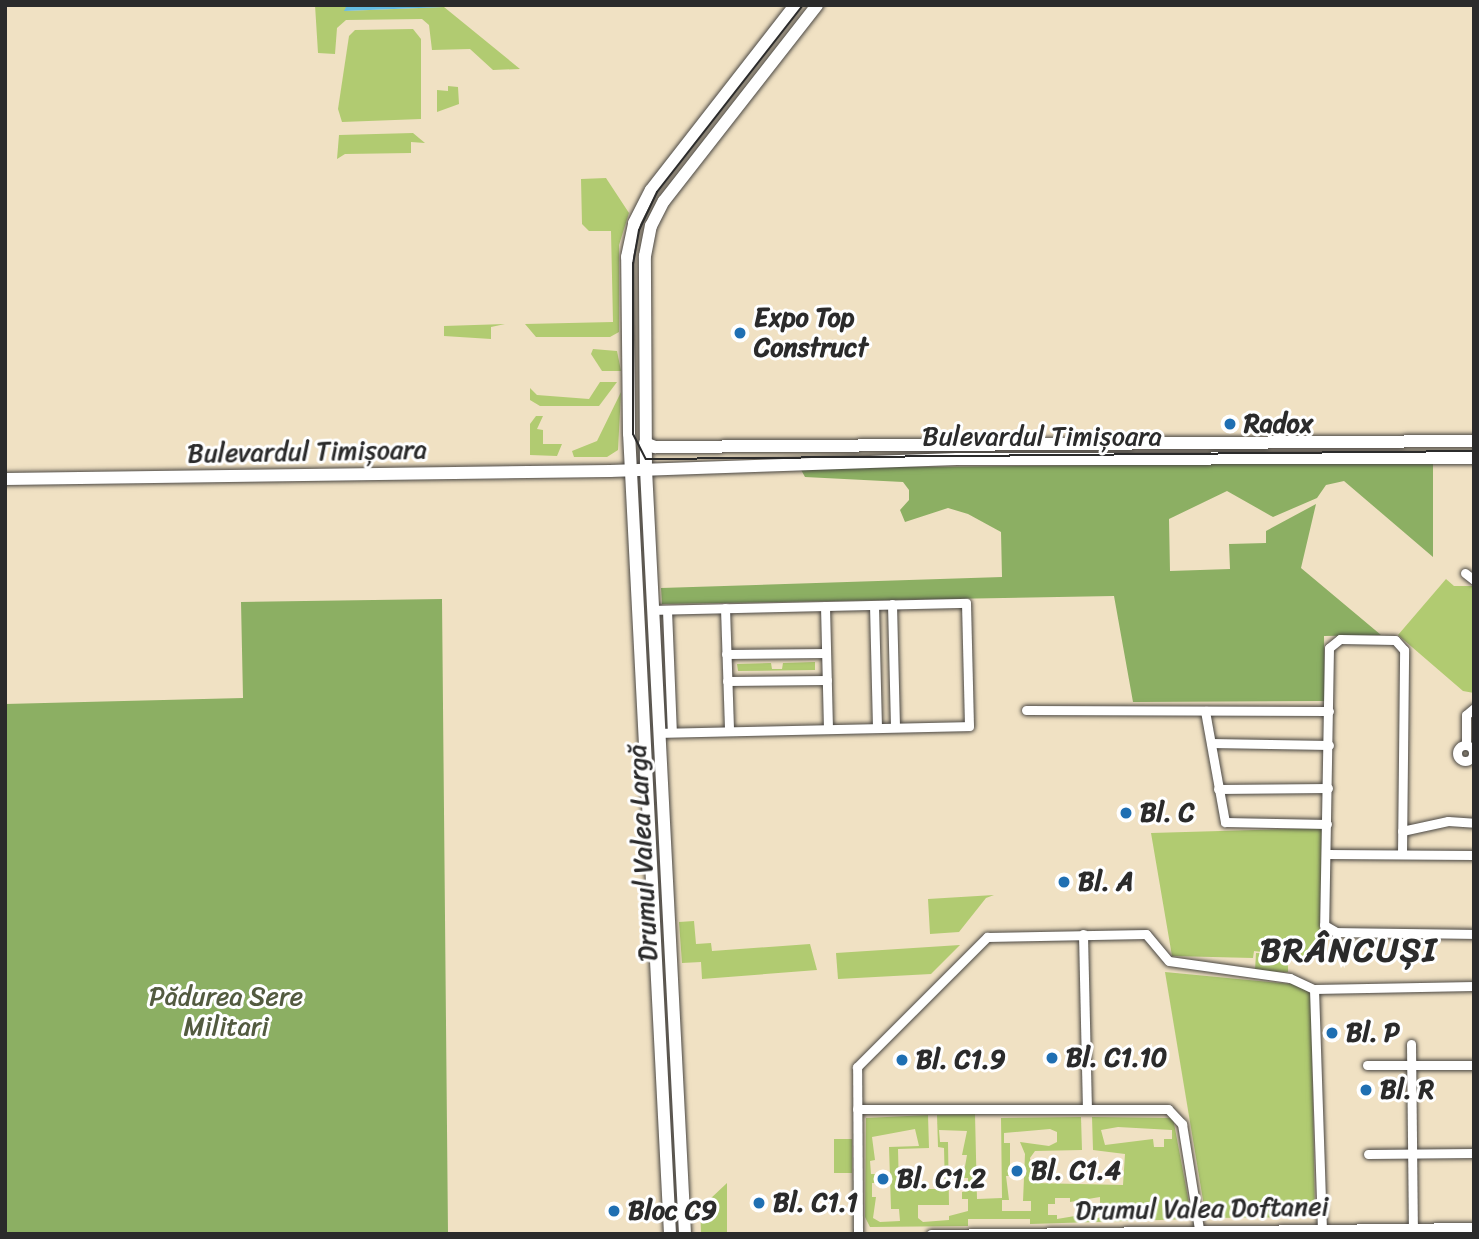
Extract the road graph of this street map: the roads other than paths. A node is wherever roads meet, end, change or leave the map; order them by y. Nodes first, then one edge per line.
1 (795, 5) edge
2 (817, 5) edge
3 (782, 22) junction
4 (796, 32) junction
5 (725, 95) junction
6 (738, 105) junction
7 (627, 262) junction
8 (644, 263) junction
9 (1474, 441) edge
10 (1254, 442) junction
11 (648, 447) junction
12 (630, 457) junction
13 (1474, 458) edge
14 (1254, 459) junction
15 (646, 470) junction
16 (610, 471) junction
17 (631, 471) junction
18 (5, 479) edge
19 (1465, 573) dead end
20 (1474, 580) edge
21 (892, 604) junction
22 (874, 605) junction
23 (825, 606) junction
24 (725, 608) junction
25 (653, 610) junction
26 (667, 610) junction
27 (826, 653) junction
28 (726, 654) junction
29 (827, 680) junction
30 (727, 681) junction
31 (1474, 708) edge
32 (1026, 710) dead end
33 (1206, 711) junction
34 (1329, 711) junction
35 (895, 727) junction
36 (877, 728) junction
37 (828, 729) junction
38 (729, 731) junction
39 (666, 732) junction
40 (1211, 743) junction
41 (1329, 745) junction
42 (1466, 745) dead end
43 (1328, 788) junction
44 (1218, 789) junction
45 (1474, 822) edge
46 (1327, 824) junction
47 (1402, 831) junction
48 (1326, 854) junction
49 (1402, 855) junction
50 (1474, 855) edge
51 (1083, 934) junction
52 (1474, 934) edge
53 (671, 956) junction
54 (656, 957) junction
55 (672, 973) junction
56 (656, 974) junction
57 (1474, 986) edge
58 (1314, 989) junction
59 (1411, 1044) dead end
60 (1367, 1065) dead end
61 (1411, 1065) junction
62 (1474, 1065) edge
63 (1087, 1108) junction
64 (857, 1109) junction
65 (1474, 1153) edge
66 (1368, 1154) dead end
67 (1411, 1154) junction
68 (1413, 1227) junction
69 (1474, 1227) edge
70 (1322, 1228) junction
71 (1199, 1229) junction
72 (1100, 1232) edge
73 (670, 1234) edge
74 (685, 1234) edge
75 (858, 1234) edge
76 (931, 1234) edge

1 - 3 main road, Drumul Valea Largă
2 - 4 main road, Drumul Valea Largă
3 - 4 main road
3 - 5 main road, Drumul Valea Largă
4 - 6 main road, Drumul Valea Largă
5 - 6 main road
5 - 7 main road, Drumul Valea Largă
6 - 8 main road, Drumul Valea Largă
7 - 8 main road
7 - 12 main road, Drumul Valea Largă
8 - 11 main road, Drumul Valea Largă
9 - 10 main road, Bulevardul Timișoara
10 - 11 main road, Bulevardul Timișoara
10 - 14 main road
11 - 12 main road
11 - 15 main road, Drumul Valea Largă
11 - 17 main road
12 - 16 main road
12 - 17 main road, Drumul Valea Largă
13 - 14 main road, Bulevardul Timișoara
14 - 15 main road, Bulevardul Timișoara
15 - 17 main road, Bulevardul Timișoara
15 - 25 main road, Drumul Valea Largă
16 - 17 main road, Bulevardul Timișoara
16 - 18 main road, Bulevardul Timișoara
17 - 54 main road, Drumul Valea Largă
19 - 20 street
21 - 22 street
21 - 35 street
21 - 35 street
22 - 23 street
22 - 36 street
23 - 24 street
23 - 27 street
24 - 26 street
24 - 28 street
25 - 26 street
25 - 39 main road, Drumul Valea Largă
26 - 39 street
27 - 28 street
27 - 29 street
28 - 30 street
29 - 30 street
29 - 37 street
30 - 38 street
31 - 42 street
32 - 33 street
33 - 34 street
33 - 40 street
34 - 41 street
34 - 47 street
35 - 36 street
36 - 37 street
37 - 38 street
38 - 39 street
39 - 53 main road, Drumul Valea Largă
40 - 41 street
40 - 44 street
41 - 43 street
43 - 44 street
43 - 46 street
44 - 46 street
45 - 47 street
46 - 48 street
47 - 49 street
48 - 49 street
48 - 52 street
49 - 50 street
51 - 58 street
51 - 63 street
51 - 64 street
53 - 54 main road
53 - 55 main road, Drumul Valea Largă
54 - 56 main road, Drumul Valea Largă
55 - 56 main road
55 - 74 main road, Drumul Valea Largă
56 - 73 main road, Drumul Valea Largă
57 - 58 street
58 - 70 street
59 - 61 street
60 - 61 street
61 - 62 street
61 - 67 street
63 - 64 street
63 - 71 street
64 - 75 street
65 - 67 street
66 - 67 street
67 - 68 street
68 - 69 street, Drumul Valea Doftanei
68 - 70 street, Drumul Valea Doftanei
70 - 71 street, Drumul Valea Doftanei
71 - 72 street, Drumul Valea Doftanei
72 - 76 street, Drumul Valea Doftanei

